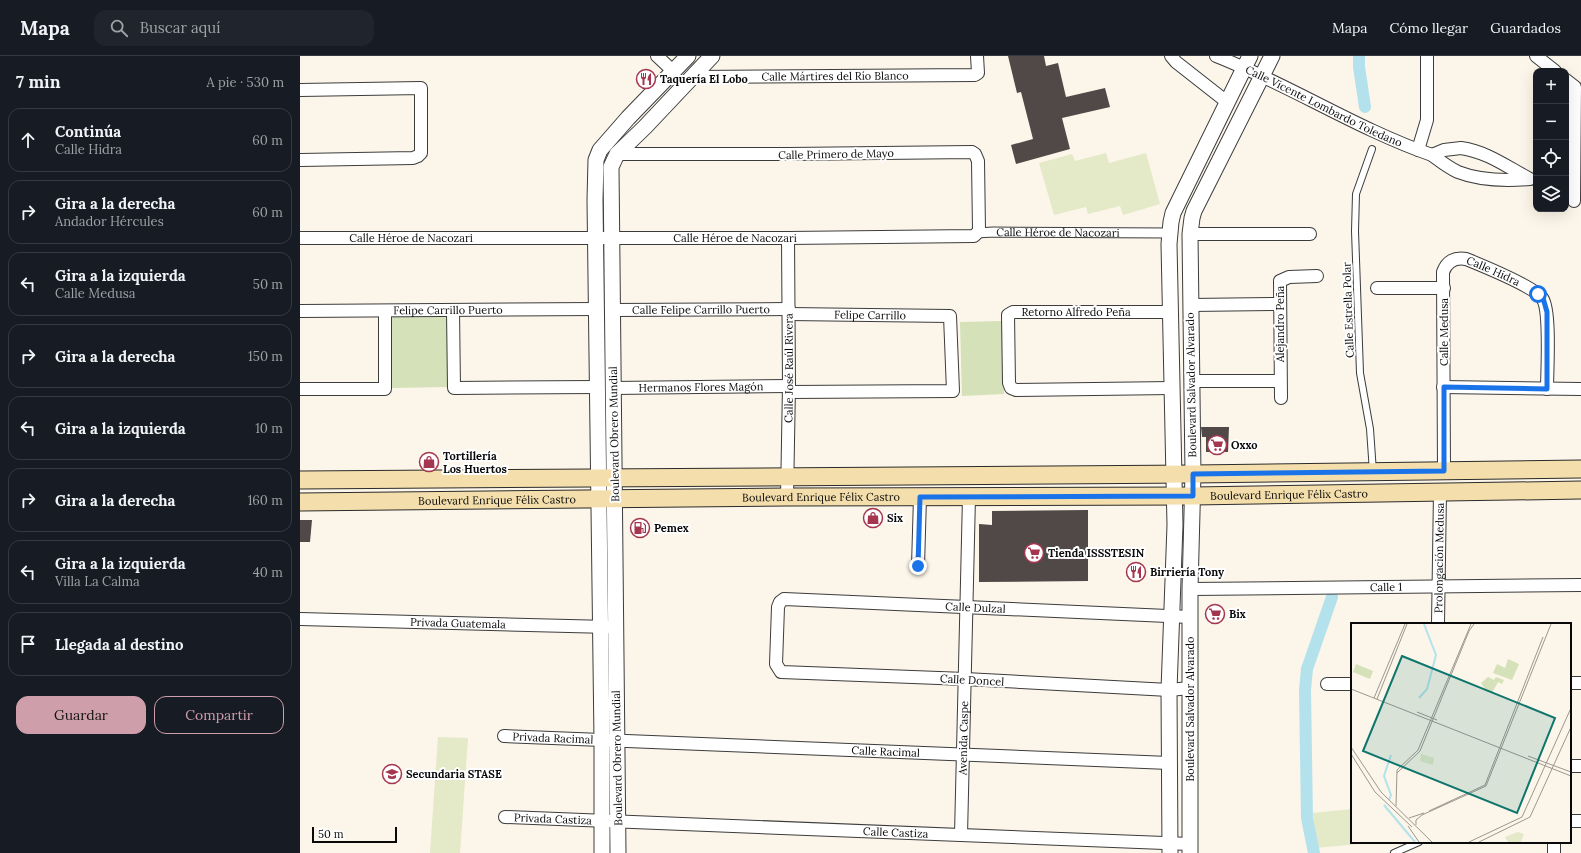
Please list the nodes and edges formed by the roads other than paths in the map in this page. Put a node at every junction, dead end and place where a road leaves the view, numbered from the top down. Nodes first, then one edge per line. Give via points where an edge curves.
1 (657, 56) edge
2 (688, 56) edge
3 (712, 56) edge
4 (977, 56) edge
5 (1171, 56) edge
6 (1216, 56) edge
7 (1272, 56) edge
8 (1428, 56) edge
9 (1536, 56) edge
10 (1247, 61) edge
11 (1551, 68) edge
12 (674, 72) junction
13 (1262, 76) junction
14 (693, 77) junction
15 (1570, 83) edge
16 (300, 90) edge
17 (1228, 102) junction
18 (1372, 149) dead end
19 (1418, 150) junction
20 (617, 154) junction
21 (1432, 155) junction
22 (300, 160) edge
23 (1533, 182) edge
24 (1574, 201) edge
25 (977, 233) junction
26 (1170, 233) junction
27 (1190, 234) junction
28 (1310, 234) dead end
29 (300, 238) edge
30 (596, 238) junction
31 (612, 238) junction
32 (788, 238) junction
33 (1446, 266) joint
34 (1317, 276) dead end
35 (1191, 284) junction
36 (1171, 285) junction
37 (1377, 288) dead end
38 (1444, 288) junction
39 (1279, 304) junction
40 (1190, 305) junction
41 (597, 309) junction
42 (453, 310) junction
43 (612, 310) junction
44 (385, 311) junction
45 (300, 312) edge
46 (789, 312) junction
47 (1171, 312) junction
48 (597, 353) junction
49 (613, 354) junction
50 (1191, 381) junction
51 (1280, 381) junction
52 (596, 387) junction
53 (1444, 387) junction
54 (613, 388) junction
55 (1172, 388) junction
56 (300, 389) edge
57 (789, 389) junction
58 (1547, 389) junction
59 (1581, 389) edge
60 (953, 391) joint
61 (1281, 398) dead end
62 (1173, 414) junction
63 (1192, 414) junction
64 (1581, 469) edge
65 (1444, 471) junction
66 (1373, 472) junction
67 (1174, 474) junction
68 (1193, 474) junction
69 (787, 477) junction
70 (606, 478) junction
71 (300, 480) edge
72 (1581, 490) edge
73 (1440, 492) junction
74 (1174, 496) junction
75 (1193, 496) junction
76 (787, 497) junction
77 (920, 497) junction
78 (969, 497) junction
79 (606, 500) junction
80 (300, 502) edge
81 (918, 566) dead end
82 (1581, 586) edge
83 (1438, 587) junction
84 (1190, 589) junction
85 (966, 608) junction
86 (1171, 617) junction
87 (1190, 617) junction
88 (300, 619) edge
89 (1438, 623) edge
90 (600, 627) junction
91 (616, 627) junction
92 (777, 668) joint
93 (965, 679) junction
94 (1327, 684) dead end
95 (1351, 684) edge
96 (1190, 688) junction
97 (1170, 690) junction
98 (504, 736) dead end
99 (602, 740) junction
100 (617, 741) junction
101 (963, 754) junction
102 (1169, 763) junction
103 (505, 818) dead end
104 (601, 821) junction
105 (618, 822) junction
106 (961, 835) junction
107 (1417, 843) edge
108 (1170, 848) edge
109 (1190, 848) edge
110 (602, 853) edge
111 (618, 853) edge
112 (1394, 853) edge

1 - 12 street
2 - 12 street, Boulevard Obrero Mundial
3 - 14 street, Boulevard Obrero Mundial
4 - 14 street, Calle Mártires del Río Blanco via 975,75
5 - 17 street
6 - 10 street, Calle Vicente Lombardo Toledano
7 - 13 street, Boulevard Salvador Alvarado
8 - 19 street via 1427,120
9 - 11 street
10 - 13 street, Calle Vicente Lombardo Toledano
10 - 17 street, Boulevard Salvador Alvarado
12 - 30 street, Boulevard Obrero Mundial via 600,150 596,160
13 - 19 street, Calle Vicente Lombardo Toledano via 1379,134
13 - 27 street, Boulevard Salvador Alvarado via 1194,211
14 - 20 street, Boulevard Obrero Mundial
15 - 24 street
16 - 22 street via 421,88 421,153 418,156
17 - 26 street, Boulevard Salvador Alvarado via 1173,213
18 - 66 lane, Calle Estrella Polar via 1356,194 1355,231 1360,373 1370,429
19 - 21 street, Calle Vicente Lombardo Toledano
20 - 25 street, Calle Primero de Mayo via 972,152 978,161
20 - 31 street, Boulevard Obrero Mundial via 611,166
21 - 23 street, Calle Vicente Lombardo Toledano via 1449,168 1468,176
21 - 23 street, Calle Vicente Lombardo Toledano via 1444,150 1472,150 1489,156
25 - 26 street, Calle Héroe de Nacozari
25 - 32 street, Calle Héroe de Nacozari via 974,236
26 - 36 street, Boulevard Salvador Alvarado
27 - 28 street
27 - 35 street, Boulevard Salvador Alvarado
29 - 30 street, Calle Héroe de Nacozari
30 - 31 street, Calle Héroe de Nacozari
30 - 41 street, Boulevard Obrero Mundial
31 - 32 street, Calle Héroe de Nacozari
31 - 43 street, Boulevard Obrero Mundial
32 - 46 street, Calle José Raúl Rivera
33 - 38 street, Calle Medusa
33 - 58 street, Calle Hidra via 1454,259 1466,259 1527,287 1543,298 1547,312
34 - 39 street, Alejandro Peña via 1289,277 1280,281
35 - 36 street
35 - 40 street, Boulevard Salvador Alvarado
36 - 47 street, Boulevard Salvador Alvarado
37 - 38 street
38 - 53 street, Calle Medusa
39 - 40 street
39 - 51 street, Alejandro Peña
40 - 50 street, Boulevard Salvador Alvarado
41 - 42 street, Felipe Carrillo Puerto
41 - 48 street, Boulevard Obrero Mundial
42 - 44 street, Felipe Carrillo Puerto
42 - 52 street via 454,388
43 - 46 street, Calle Felipe Carrillo Puerto
43 - 49 street, Boulevard Obrero Mundial
44 - 45 street, Felipe Carrillo Puerto
44 - 56 street via 385,389
46 - 57 street, Calle José Raúl Rivera
46 - 60 street, Felipe Carrillo via 950,316
47 - 55 street, Boulevard Salvador Alvarado
47 - 55 street, Retorno Alfredo Peña via 1013,312 1008,315 1011,388
48 - 49 street
48 - 52 street, Boulevard Obrero Mundial
49 - 54 street, Boulevard Obrero Mundial
50 - 51 street
50 - 63 street, Boulevard Salvador Alvarado
51 - 61 street, Alejandro Peña
52 - 70 street, Boulevard Obrero Mundial
53 - 58 street
53 - 65 street, Calle Medusa
54 - 57 street, Hermanos Flores Magón
54 - 70 street, Boulevard Obrero Mundial
55 - 62 street, Boulevard Salvador Alvarado
57 - 60 street, Hermanos Flores Magón
57 - 69 street, Calle José Raúl Rivera
58 - 59 street
62 - 63 street
62 - 67 street, Boulevard Salvador Alvarado
63 - 68 street, Boulevard Salvador Alvarado
64 - 65 main road, Boulevard Enrique Félix Castro
65 - 66 main road, Boulevard Enrique Félix Castro
66 - 68 main road, Boulevard Enrique Félix Castro
67 - 68 main road, Boulevard Enrique Félix Castro
67 - 69 main road, Boulevard Enrique Félix Castro
67 - 74 street, Boulevard Salvador Alvarado
68 - 75 street, Boulevard Salvador Alvarado
69 - 70 main road, Boulevard Enrique Félix Castro
69 - 76 street, Calle José Raúl Rivera
70 - 71 main road, Boulevard Enrique Félix Castro
70 - 79 street, Boulevard Obrero Mundial
72 - 73 main road, Boulevard Enrique Félix Castro
73 - 75 main road, Boulevard Enrique Félix Castro
73 - 83 street, Prolongación Medusa
74 - 75 main road, Boulevard Enrique Félix Castro
74 - 78 main road, Boulevard Enrique Félix Castro
74 - 86 street, Boulevard Salvador Alvarado
75 - 84 street, Boulevard Salvador Alvarado
76 - 77 main road, Boulevard Enrique Félix Castro
76 - 79 main road, Boulevard Enrique Félix Castro
77 - 78 main road, Boulevard Enrique Félix Castro
77 - 81 street
78 - 85 street, Avenida Caspe
79 - 80 main road, Boulevard Enrique Félix Castro
79 - 90 street, Boulevard Obrero Mundial
79 - 91 street, Boulevard Obrero Mundial
82 - 83 street, Calle 1
83 - 84 street, Calle 1
83 - 89 street, Prolongación Medusa
84 - 87 street, Boulevard Salvador Alvarado
85 - 86 street, Calle Dulzal
85 - 92 street, Calle Dulzal via 784,600 778,607
85 - 93 street, Avenida Caspe
86 - 87 street, Calle Dulzal
86 - 97 street, Boulevard Salvador Alvarado
87 - 96 street, Boulevard Salvador Alvarado
88 - 90 street, Privada Guatemala
90 - 91 street, Privada Guatemala
90 - 99 street, Boulevard Obrero Mundial
91 - 100 street, Boulevard Obrero Mundial
92 - 93 street, Calle Doncel via 781,672
93 - 97 street, Calle Doncel
93 - 101 street, Avenida Caspe
94 - 95 street
96 - 97 street, Calle Doncel
96 - 109 street, Boulevard Salvador Alvarado
97 - 102 street, Boulevard Salvador Alvarado
98 - 99 street, Privada Racimal
99 - 100 street, Calle Racimal
99 - 104 street, Boulevard Obrero Mundial
100 - 101 street, Calle Racimal
100 - 105 street, Boulevard Obrero Mundial
101 - 102 street, Calle Racimal
101 - 106 street, Avenida Caspe
102 - 108 street, Boulevard Salvador Alvarado
103 - 104 street, Privada Castiza
104 - 105 street, Calle Castiza
104 - 110 street, Boulevard Obrero Mundial
105 - 106 street, Calle Castiza
105 - 111 street, Boulevard Obrero Mundial
106 - 108 street, Calle Castiza
107 - 112 lane
108 - 109 street, Calle Castiza

